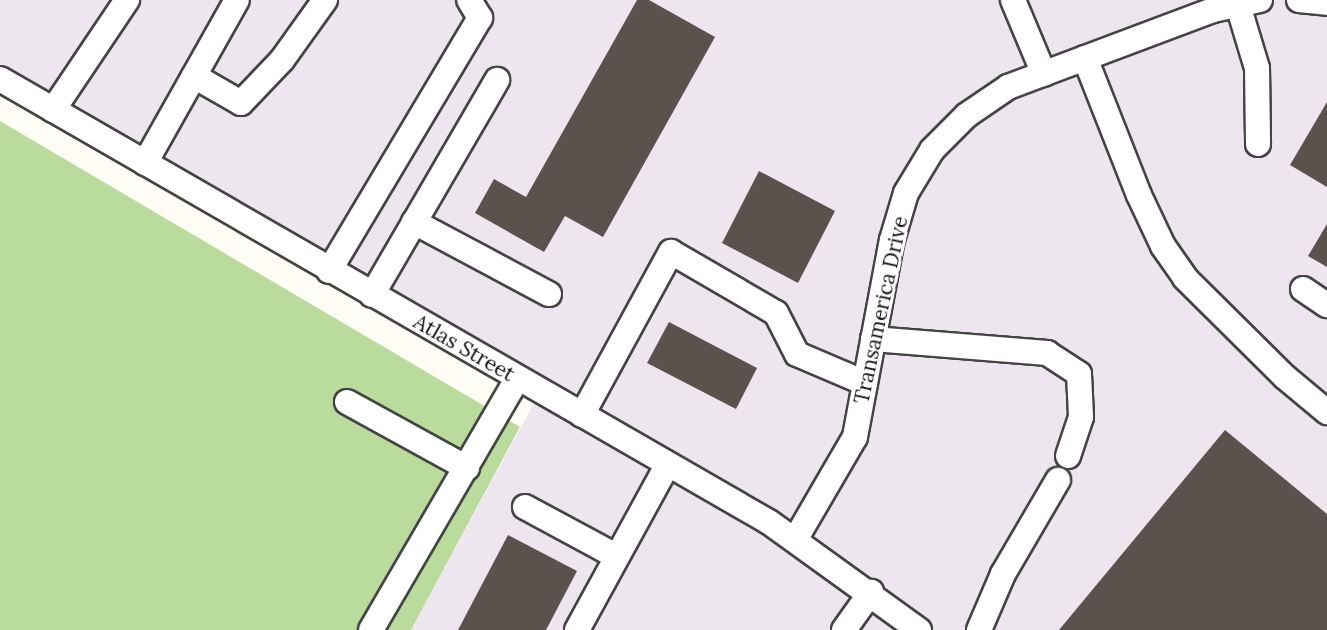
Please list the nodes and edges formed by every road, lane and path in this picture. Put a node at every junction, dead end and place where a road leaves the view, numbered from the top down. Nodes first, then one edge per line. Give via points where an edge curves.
1 (127, 0) edge
2 (237, 0) edge
3 (324, 0) edge
4 (469, 0) edge
5 (1013, 0) edge
6 (1299, 0) edge
7 (1249, 2) edge
8 (1327, 3) edge
9 (1085, 58) junction
10 (1044, 74) junction
11 (194, 76) junction
12 (0, 79) edge
13 (497, 81) dead end
14 (52, 110) junction
15 (1258, 144) dead end
16 (145, 164) junction
17 (414, 222) junction
18 (329, 271) junction
19 (1303, 289) dead end
20 (549, 294) dead end
21 (372, 295) junction
22 (1327, 305) edge
23 (873, 339) junction
24 (517, 379) junction
25 (865, 383) junction
26 (348, 402) dead end
27 (1327, 412) edge
28 (582, 415) junction
29 (1068, 456) dead end
30 (668, 464) junction
31 (467, 468) junction
32 (1058, 480) dead end
33 (525, 507) dead end
34 (795, 540) junction
35 (616, 556) junction
36 (871, 592) junction
37 (371, 630) edge
38 (577, 630) edge
39 (844, 630) edge
40 (919, 630) edge
41 (979, 630) edge

1 - 14 street
2 - 11 street
3 - 11 street via 282,60 241,103
4 - 18 street via 480,18
5 - 10 street
6 - 8 street
7 - 9 street, Transamerica Drive via 1213,10
7 - 15 street via 1257,68
9 - 10 street, Transamerica Drive
9 - 27 street via 1163,246 1185,278
10 - 23 street, Transamerica Drive via 1008,87 967,115 932,150 906,193 892,240
11 - 16 street
12 - 14 street, Atlas Street
13 - 17 street
14 - 16 street, Atlas Street
16 - 18 street, Atlas Street
17 - 20 street
17 - 21 street
18 - 21 street, Atlas Street
19 - 22 street
21 - 24 street, Atlas Street
23 - 25 street, Transamerica Drive
23 - 29 street via 1047,353 1079,374 1082,417
24 - 28 street, Atlas Street
24 - 31 street
25 - 28 street via 797,354 776,314 671,252
25 - 34 street, Transamerica Drive via 852,444
26 - 31 street
28 - 30 street, Atlas Street
30 - 34 street, Atlas Street
30 - 35 street
31 - 37 street
32 - 41 street via 1003,574
33 - 35 street
34 - 36 street, Atlas Street
35 - 38 street
36 - 39 street
36 - 40 street, Atlas Street

